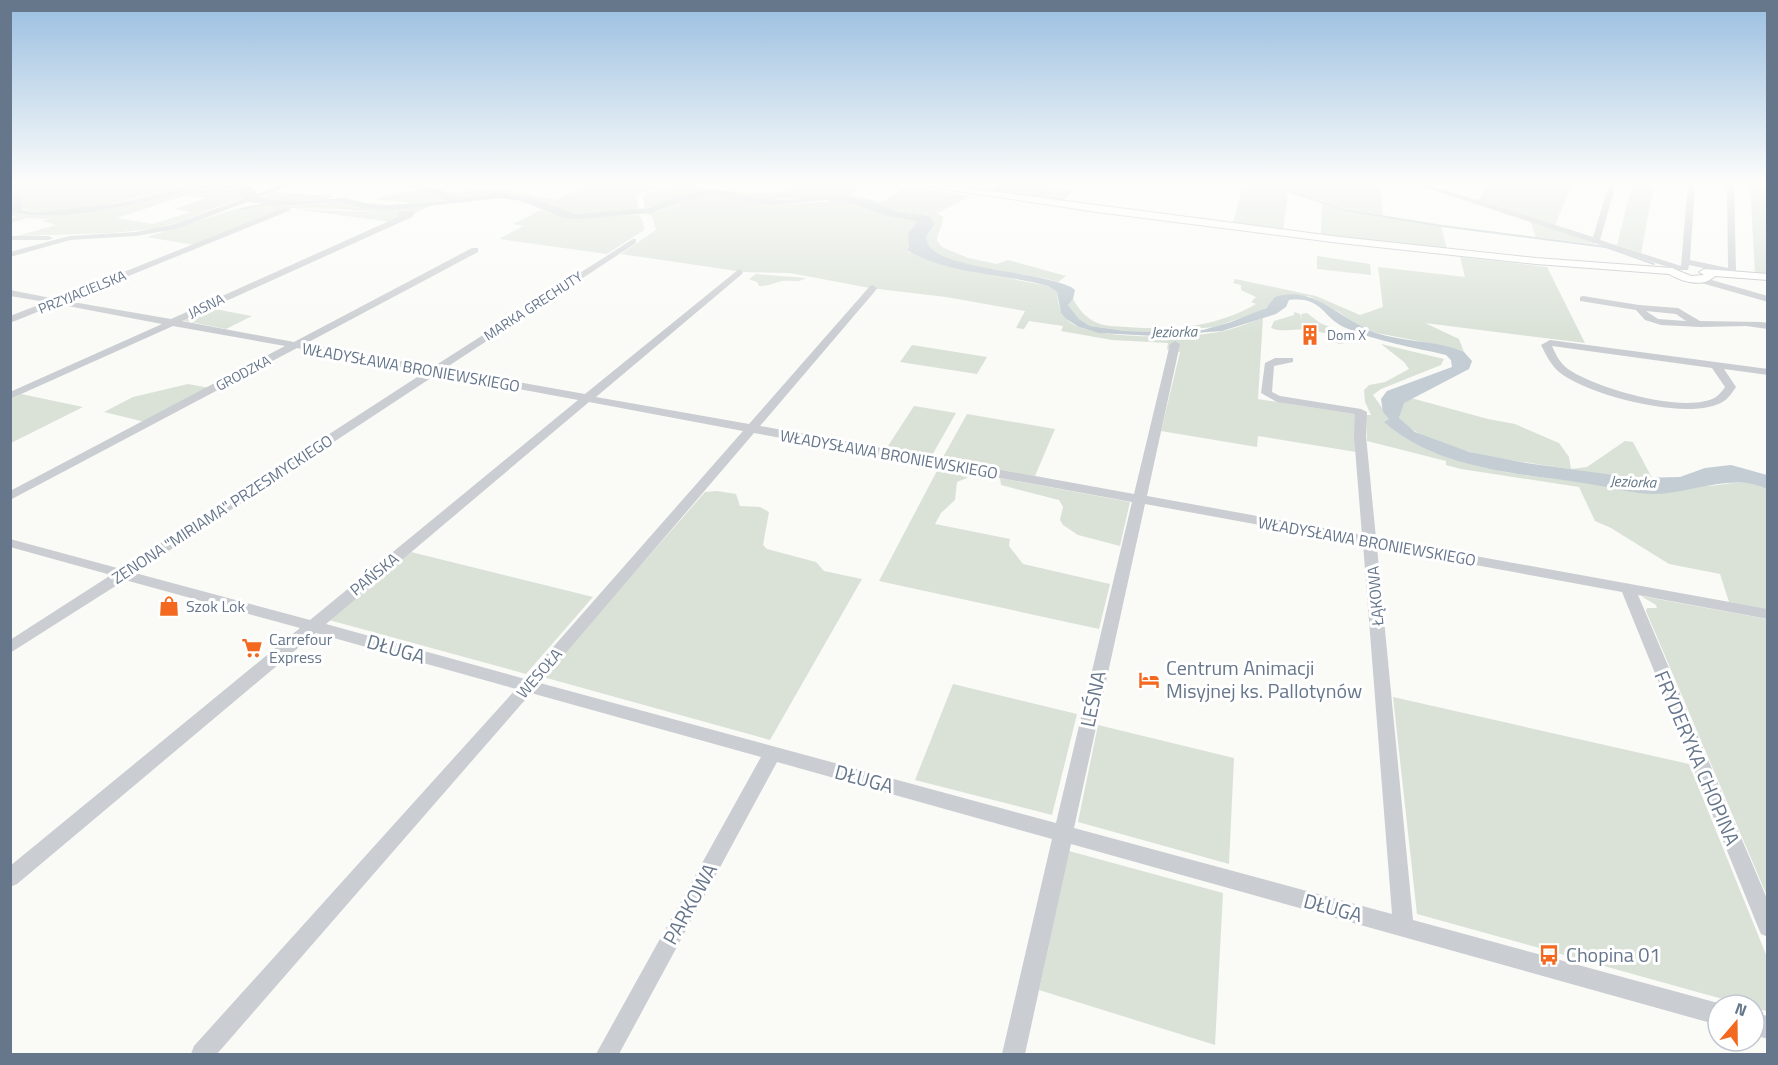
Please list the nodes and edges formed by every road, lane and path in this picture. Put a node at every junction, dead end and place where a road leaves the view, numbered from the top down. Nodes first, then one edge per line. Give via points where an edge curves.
1 (125, 234) edge
2 (227, 234) edge
3 (367, 234) edge
4 (1284, 234) edge
5 (1577, 234) edge
6 (1598, 234) edge
7 (1684, 234) edge
8 (1731, 234) edge
9 (10, 238) edge
10 (63, 239) junction
11 (1596, 240) junction
12 (633, 242) dead end
13 (475, 250) dead end
14 (10, 255) edge
15 (1678, 269) junction
16 (739, 272) dead end
17 (1706, 277) junction
18 (1767, 277) edge
19 (873, 288) dead end
20 (10, 293) edge
21 (1583, 299) dead end
22 (1767, 299) edge
23 (57, 301) junction
24 (10, 320) edge
25 (171, 322) junction
26 (1767, 326) edge
27 (1175, 344) dead end
28 (295, 345) junction
29 (1289, 360) dead end
30 (1716, 366) junction
31 (434, 371) junction
32 (1767, 372) edge
33 (10, 396) edge
34 (588, 399) junction
35 (751, 429) junction
36 (10, 496) edge
37 (1138, 499) junction
38 (1370, 542) junction
39 (10, 543) edge
40 (124, 574) junction
41 (1628, 589) junction
42 (1767, 614) edge
43 (312, 626) junction
44 (10, 648) edge
45 (528, 686) junction
46 (772, 754) junction
47 (1064, 834) junction
48 (10, 878) edge
49 (1403, 927) junction
50 (1767, 927) edge
51 (1706, 1011) edge
52 (202, 1054) edge
53 (607, 1054) edge
54 (1013, 1054) edge

1 - 10 street
2 - 23 street, PRZYJACIELSKA
3 - 25 street, JASNA
4 - 15 main road via 1542,262
5 - 11 street
6 - 11 street
7 - 15 street
8 - 15 street via 1732,271
9 - 10 street
10 - 14 street
11 - 15 street
12 - 31 street, MARKA GRECHUTY
13 - 28 street, GRODZKA
15 - 17 main road
16 - 34 street, PAŃSKA
17 - 18 main road
17 - 22 street
19 - 35 street, WESOŁA
20 - 23 street, WŁADYSŁAWA BRONIEWSKIEGO
21 - 26 street via 1639,308 1655,321
23 - 24 street, PRZYJACIELSKA
23 - 25 street, WŁADYSŁAWA BRONIEWSKIEGO
25 - 28 street, WŁADYSŁAWA BRONIEWSKIEGO
25 - 33 street, JASNA
27 - 37 street, LEŚNA
28 - 31 street, WŁADYSŁAWA BRONIEWSKIEGO
28 - 36 street, GRODZKA
29 - 38 street, ŁĄKOWA via 1269,365 1269,396 1361,412
30 - 30 street via 1551,343 1546,345 1558,366 1584,383 1625,397 1672,405 1710,404 1725,396 1731,387
30 - 32 street
31 - 34 street, WŁADYSŁAWA BRONIEWSKIEGO
31 - 40 street, ZENONA "MIRIAMA" PRZESMYCKIEGO
34 - 35 street, WŁADYSŁAWA BRONIEWSKIEGO
34 - 43 street, PAŃSKA
35 - 37 street, WŁADYSŁAWA BRONIEWSKIEGO
35 - 45 street, WESOŁA
37 - 38 street, WŁADYSŁAWA BRONIEWSKIEGO
37 - 47 street, LEŚNA
38 - 41 street, WŁADYSŁAWA BRONIEWSKIEGO
38 - 49 street, ŁĄKOWA
39 - 40 street, DŁUGA
40 - 43 street, DŁUGA
40 - 44 street, ZENONA "MIRIAMA" PRZESMYCKIEGO
41 - 42 street, WŁADYSŁAWA BRONIEWSKIEGO
41 - 50 street, FRYDERYKA CHOPINA
43 - 45 street, DŁUGA
43 - 48 street, PAŃSKA
45 - 46 street, DŁUGA
45 - 52 street, WESOŁA
46 - 47 street, DŁUGA
46 - 53 street, PARKOWA
47 - 49 street, DŁUGA
47 - 54 street, LEŚNA
49 - 51 street, DŁUGA

